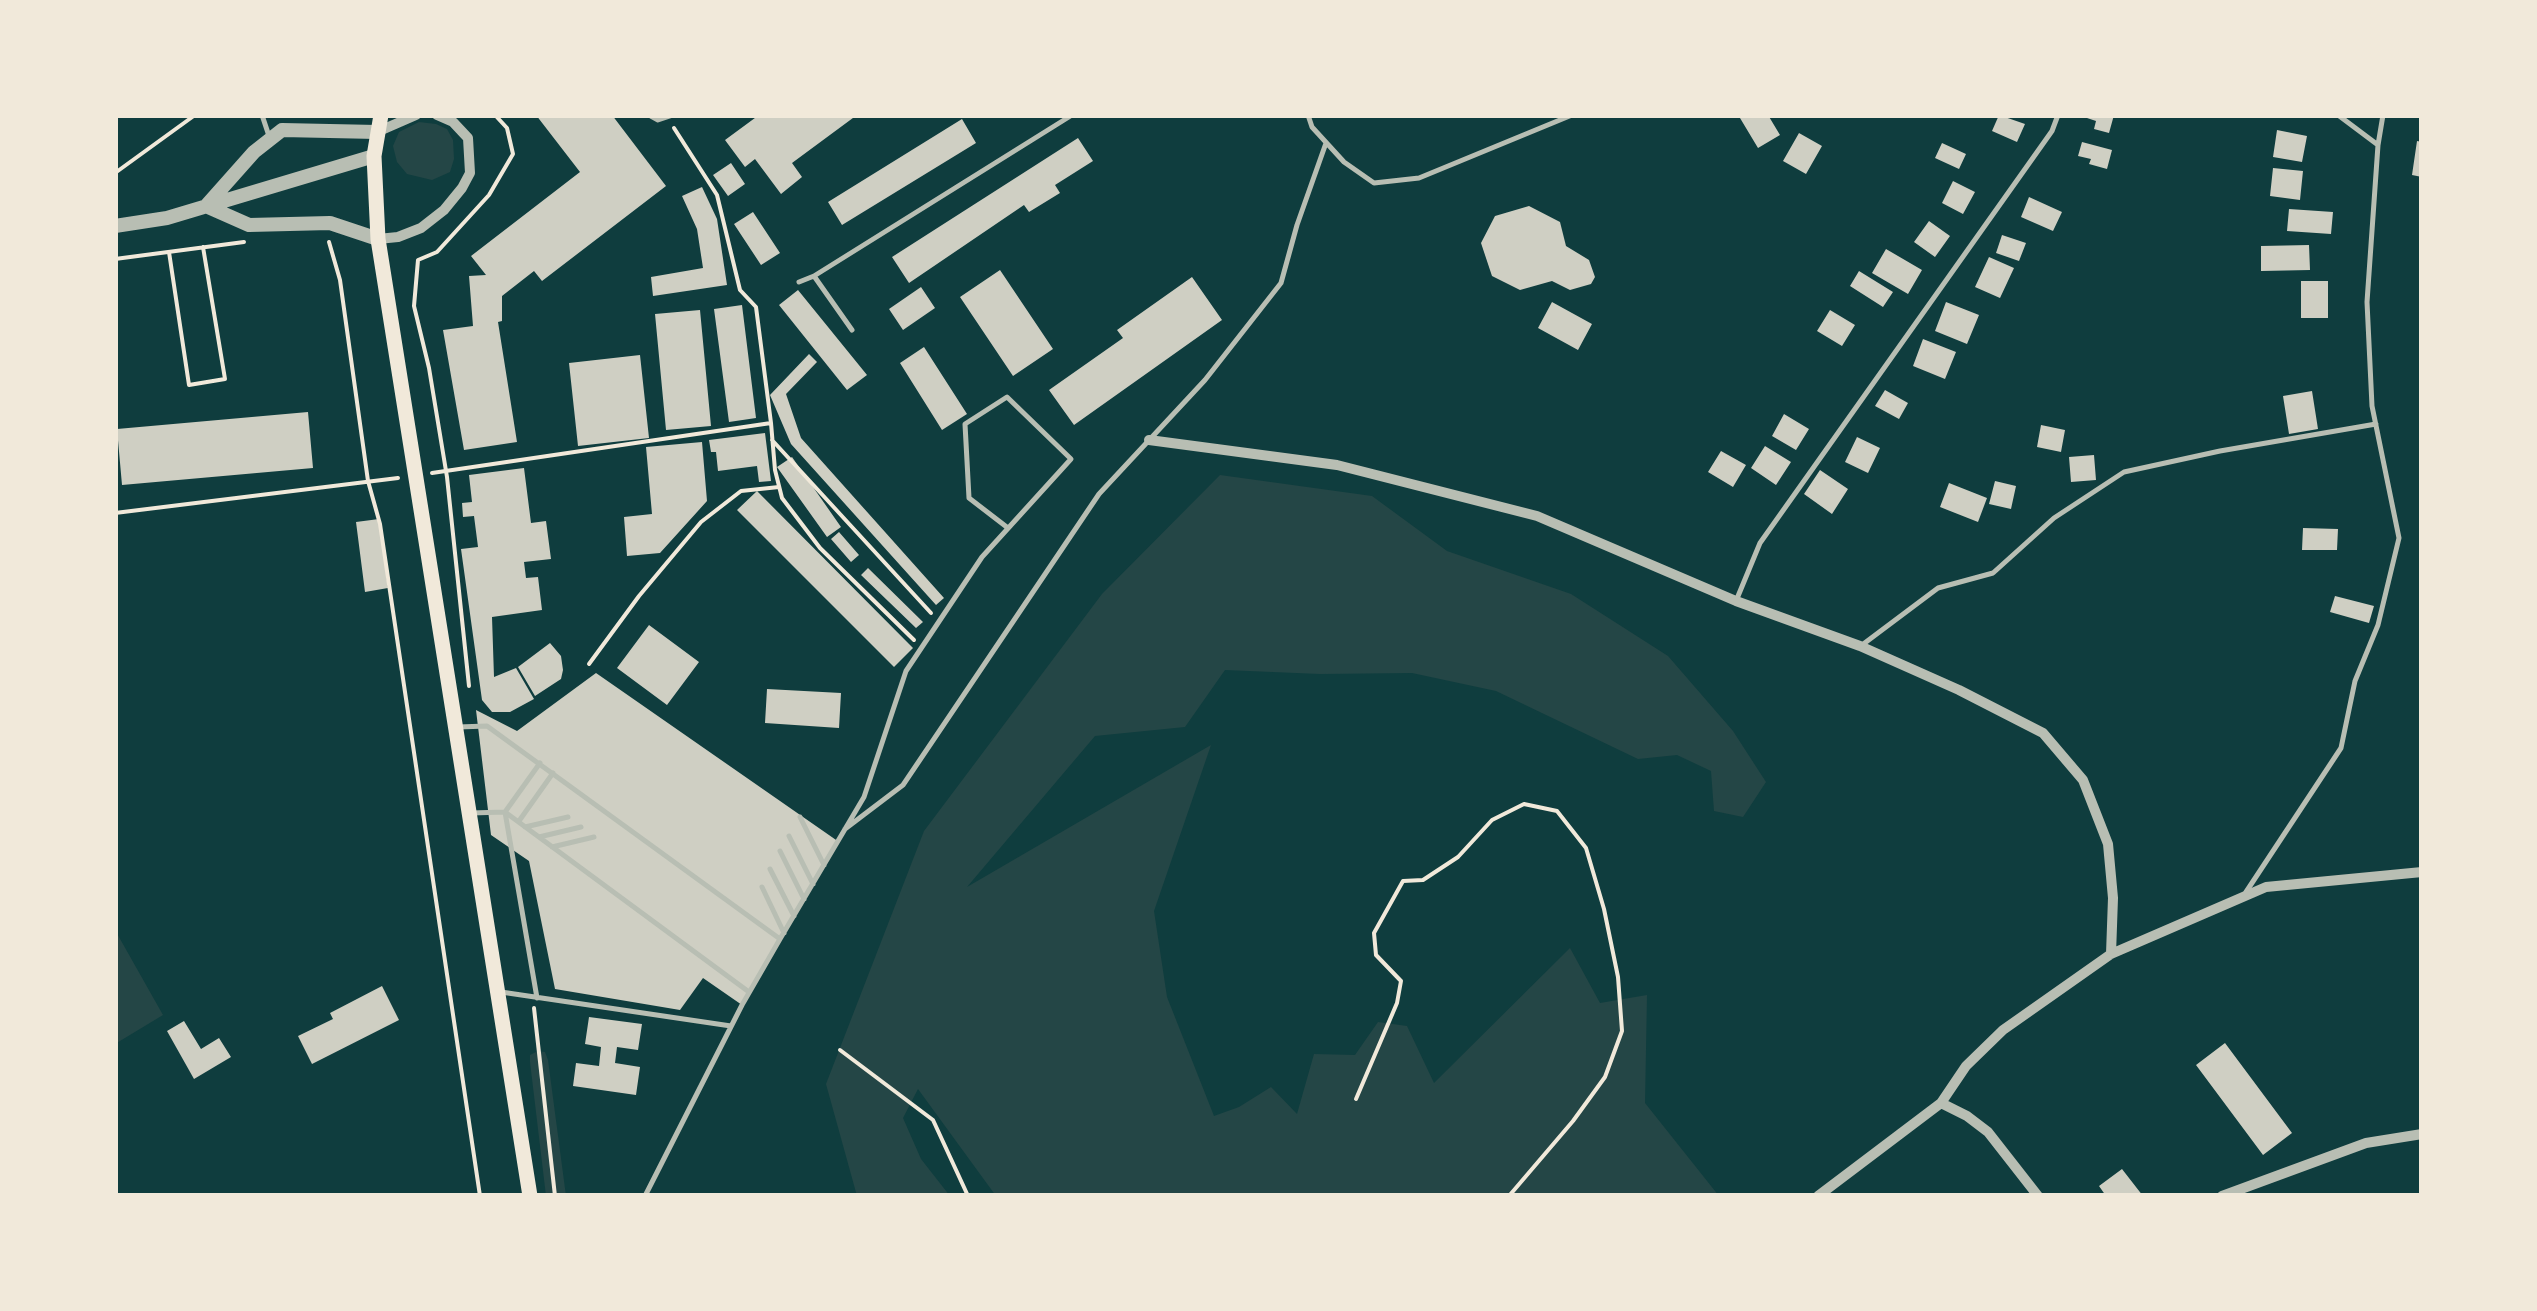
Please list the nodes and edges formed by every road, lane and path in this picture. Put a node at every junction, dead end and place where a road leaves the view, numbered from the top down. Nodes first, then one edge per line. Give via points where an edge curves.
1 (196, 115) edge
2 (262, 115) edge
3 (300, 115) edge
4 (416, 115) edge
5 (437, 115) edge
6 (495, 115) edge
7 (649, 115) edge
8 (1072, 115) edge
9 (1308, 115) edge
10 (1572, 115) edge
11 (2058, 115) edge
12 (2338, 115) edge
13 (2383, 115) edge
14 (670, 117) edge
15 (379, 123) edge
16 (276, 135) junction
17 (1326, 143) junction
18 (2378, 145) junction
19 (374, 156) junction
20 (115, 172) edge
21 (206, 206) junction
22 (115, 226) edge
23 (320, 232) dead end
24 (261, 240) dead end
25 (378, 240) junction
26 (202, 247) junction
27 (169, 252) junction
28 (115, 258) edge
29 (814, 276) junction
30 (799, 282) dead end
31 (852, 330) dead end
32 (770, 423) junction
33 (2376, 424) junction
34 (772, 440) junction
35 (1149, 440) junction
36 (417, 476) junction
37 (447, 476) dead end
38 (368, 482) junction
39 (779, 486) junction
40 (115, 513) edge
41 (1008, 528) junction
42 (1736, 601) junction
43 (939, 622) junction
44 (1860, 646) junction
45 (922, 648) junction
46 (589, 664) dead end
47 (456, 727) junction
48 (540, 764) junction
49 (553, 773) junction
50 (506, 812) junction
51 (469, 813) junction
52 (568, 817) dead end
53 (800, 817) dead end
54 (518, 821) junction
55 (525, 827) junction
56 (581, 827) dead end
57 (845, 829) junction
58 (789, 836) dead end
59 (539, 837) junction
60 (594, 837) dead end
61 (552, 847) junction
62 (780, 851) dead end
63 (824, 865) junction
64 (770, 869) dead end
65 (2422, 872) edge
66 (813, 884) junction
67 (762, 887) dead end
68 (2244, 896) junction
69 (804, 900) junction
70 (794, 916) junction
71 (782, 936) junction
72 (2110, 954) junction
73 (497, 992) junction
74 (749, 992) junction
75 (537, 998) junction
76 (731, 1026) junction
77 (840, 1050) dead end
78 (1356, 1099) dead end
79 (1941, 1103) junction
80 (2422, 1134) edge
81 (480, 1196) edge
82 (530, 1196) edge
83 (646, 1196) edge
84 (968, 1196) edge
85 (1508, 1196) edge
86 (1818, 1196) edge
87 (2038, 1196) edge
88 (2222, 1196) edge

1 - 20 path
2 - 16 lane
3 - 16 street
4 - 15 street
5 - 25 street via 468,138 470,174 444,210 420,228
6 - 37 path via 513,154 489,196 437,252 418,260 414,306
7 - 14 lane
8 - 29 lane
9 - 17 lane
10 - 17 lane via 1419,178 1374,183
11 - 42 lane via 1760,543
12 - 18 lane
13 - 18 lane
14 - 32 path via 717,196 740,290 756,307
15 - 16 street
15 - 19 main road
16 - 21 street
17 - 35 lane via 1281,284
18 - 33 lane via 2367,302
19 - 21 street
19 - 25 main road
21 - 22 street
21 - 25 street via 249,226 330,223
23 - 38 path via 331,244 340,280
24 - 26 path
25 - 36 main road
26 - 27 path
26 - 27 path via 225,380 189,384
27 - 28 path
29 - 30 lane
29 - 31 lane
32 - 34 path
32 - 36 path
33 - 44 lane via 2124,472 2054,518 1993,573 1938,588
33 - 68 lane via 2399,538 2378,625 2355,681 2341,748
34 - 39 path
34 - 43 path
35 - 42 street via 1337,465 1537,516
35 - 57 lane via 1099,494 903,785
36 - 38 path
36 - 47 main road
38 - 40 path
38 - 81 path via 380,524
39 - 45 path via 820,548
39 - 46 path via 741,492 702,522
41 - 41 lane via 1071,459 1007,397 965,424 969,498
41 - 43 lane
42 - 44 street
43 - 45 lane
44 - 72 street via 2043,733 2083,780 2108,844
45 - 57 lane via 906,671 864,797
47 - 48 lane via 487,726
47 - 51 main road
48 - 49 lane
48 - 50 lane
49 - 54 lane
49 - 71 lane
50 - 51 lane
50 - 54 lane
50 - 75 lane
51 - 73 main road
52 - 55 lane
53 - 63 lane
54 - 55 lane
55 - 59 lane
56 - 59 lane
57 - 63 lane
58 - 66 lane
59 - 61 lane
60 - 61 lane
61 - 74 lane
62 - 69 lane
63 - 66 lane
64 - 70 lane
65 - 68 street via 2266,887
66 - 69 lane
67 - 71 lane
68 - 72 street
69 - 70 lane
70 - 71 lane
71 - 74 lane
72 - 79 street via 2003,1030
73 - 75 lane
73 - 82 main road
74 - 76 lane
75 - 76 lane
76 - 83 lane
77 - 84 path via 932,1120
78 - 85 path via 1397,1004 1400,981 1376,955 1374,933 1403,882 1424,880 1458,857 1492,820 1524,804 1557,811 1586,848 1618,977 1622,1031 1605,1077
79 - 86 street
79 - 87 street via 1988,1132
80 - 88 street via 2366,1143

